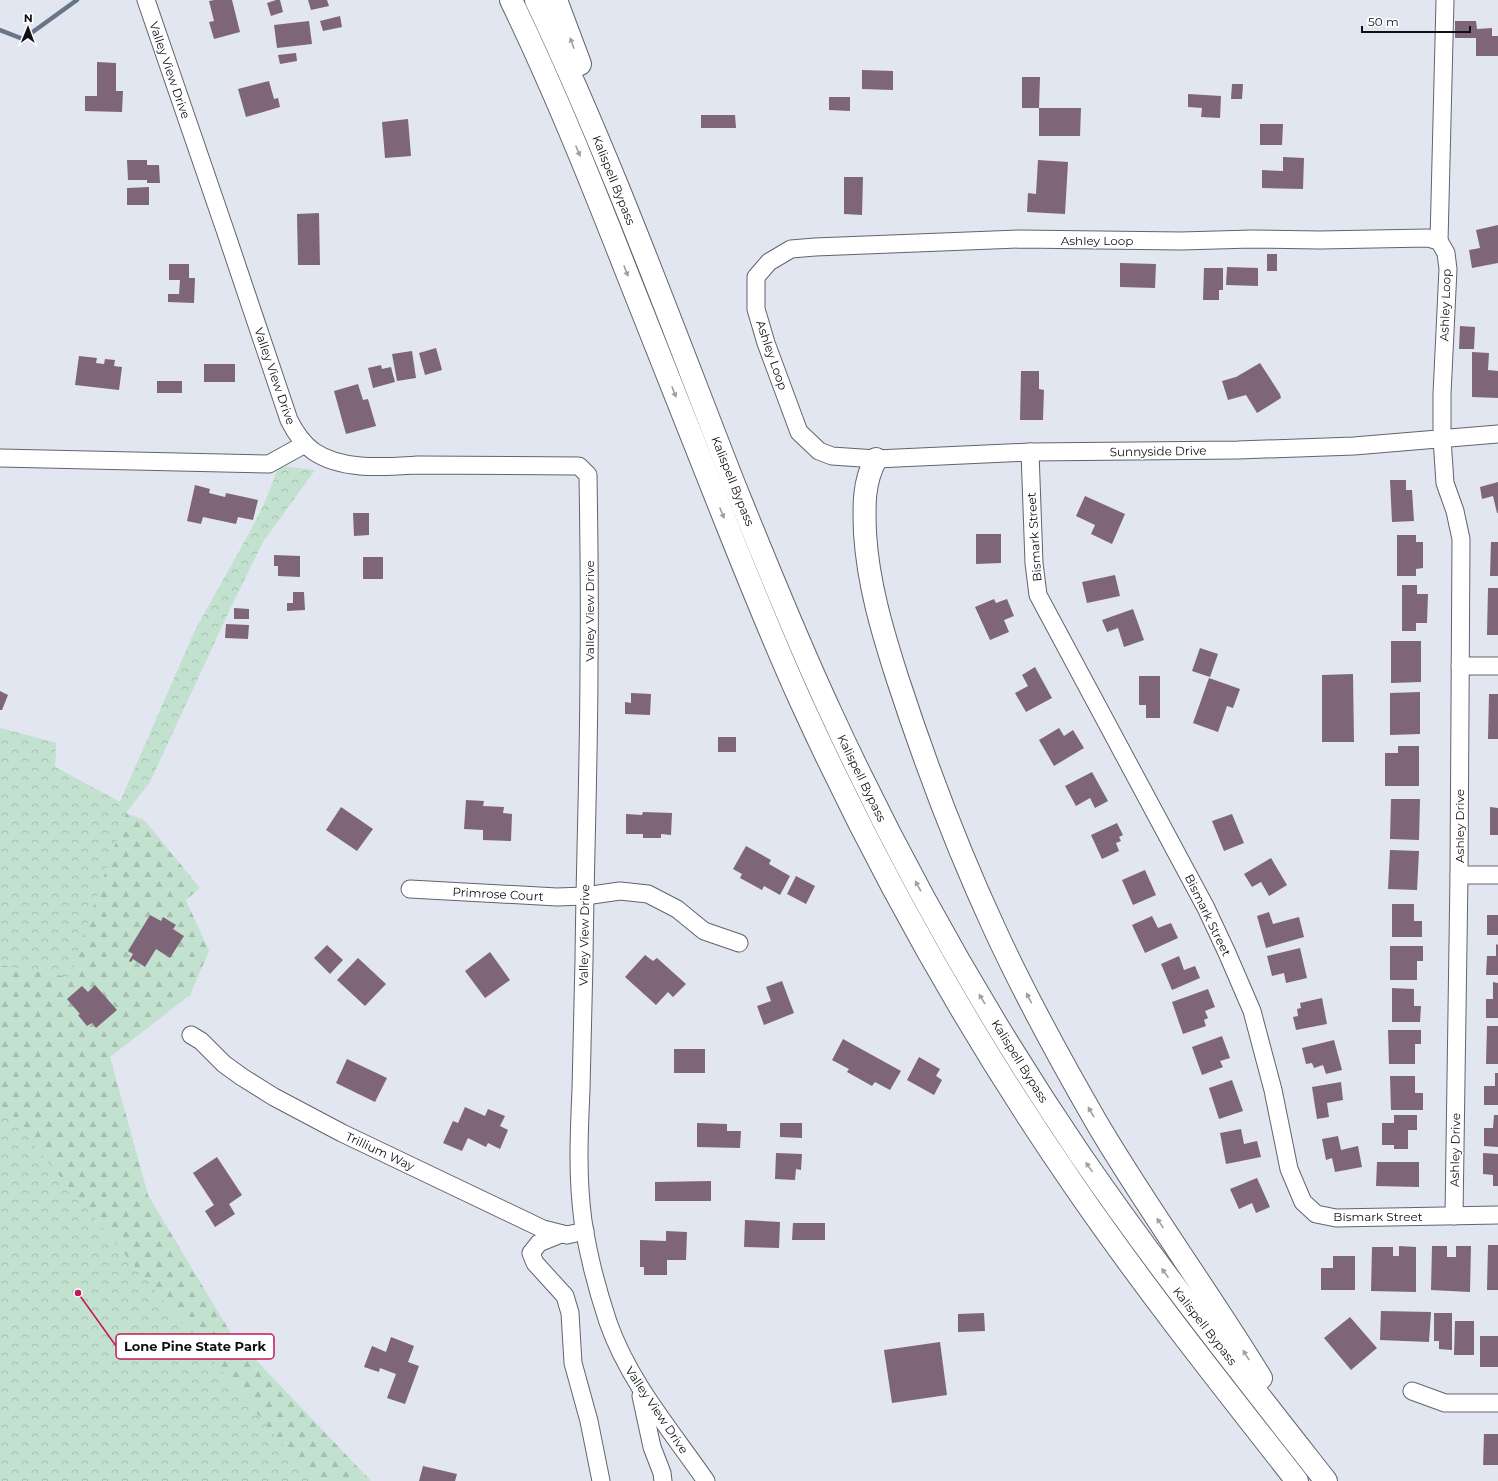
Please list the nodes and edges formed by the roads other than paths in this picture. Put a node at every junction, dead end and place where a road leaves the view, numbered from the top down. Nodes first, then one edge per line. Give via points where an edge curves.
1 (146, 0) edge
2 (498, 0) edge
3 (510, 0) edge
4 (536, 0) edge
5 (556, 0) edge
6 (1445, 0) edge
7 (567, 126) junction
8 (623, 200) junction
9 (1439, 241) junction
10 (1498, 434) edge
11 (1442, 439) junction
12 (305, 444) junction
13 (819, 451) joint
14 (1030, 452) junction
15 (0, 458) edge
16 (876, 459) junction
17 (1460, 666) junction
18 (1498, 666) edge
19 (1459, 875) junction
20 (1498, 875) edge
21 (410, 889) dead end
22 (585, 896) junction
23 (739, 943) dead end
24 (191, 1035) dead end
25 (1498, 1215) edge
26 (1454, 1216) junction
27 (585, 1231) junction
28 (561, 1234) junction
29 (638, 1386) junction
30 (1412, 1391) dead end
31 (1498, 1403) edge
32 (1301, 1449) junction
33 (601, 1481) edge
34 (663, 1481) edge
35 (706, 1481) edge
36 (1297, 1481) edge
37 (1326, 1481) edge

1 - 12 street, Valley View Drive via 289,420
2 - 7 highway
3 - 7 highway, Kalispell Bypass
4 - 8 highway, Kalispell Bypass
8 -> 5 highway via 590,93
6 - 9 street
7 -> 36 highway, Kalispell Bypass via 771,633 836,776 899,898 984,1045 1072,1183 1186,1339
32 -> 8 highway, Kalispell Bypass via 1187,1304 1083,1159 967,975 915,881 858,770 802,651
9 - 11 street, Ashley Loop via 1446,253 1448,269
9 - 13 street, Ashley Loop via 1428,238 1181,241 1020,239 791,249 769,262 756,277 756,309 766,344 799,432
10 - 11 street, Sunnyside Drive
11 - 14 street, Sunnyside Drive via 1252,450
11 - 17 street, Ashley Drive via 1445,483 1456,511 1461,539
12 - 15 street via 269,464
12 - 22 street, Valley View Drive via 324,458 352,465 579,466 588,475 589,662
13 - 16 street, Sunnyside Drive via 832,456
14 - 16 street, Sunnyside Drive
14 - 26 street, Bismark Street via 1034,563 1038,595 1206,908 1227,953 1252,1011 1273,1090 1289,1169 1303,1202 1316,1214 1336,1218
32 -> 16 highway via 1248,1358 1099,1127 1047,1034 977,890 922,748 877,611 868,567 864,520 865,487
17 - 18 street
17 - 19 street, Ashley Drive
19 - 20 street
19 - 26 street, Ashley Drive
21 - 22 street, Primrose Court via 557,897
22 - 23 street, Primrose Court via 620,891 648,894 677,909 704,931
22 - 27 street, Valley View Drive via 579,1155
24 - 28 street, Trillium Way via 201,1041 224,1064 274,1097 543,1229
25 - 26 street, Bismark Street
27 - 28 street, Trillium Way via 572,1235
27 - 29 street, Valley View Drive via 608,1322
28 - 33 street via 539,1243 532,1253 535,1263 566,1296 570,1313 573,1363 589,1421
29 - 34 street
29 - 35 street, Valley View Drive
30 - 31 street via 1445,1403
32 - 37 highway, Kalispell Bypass

